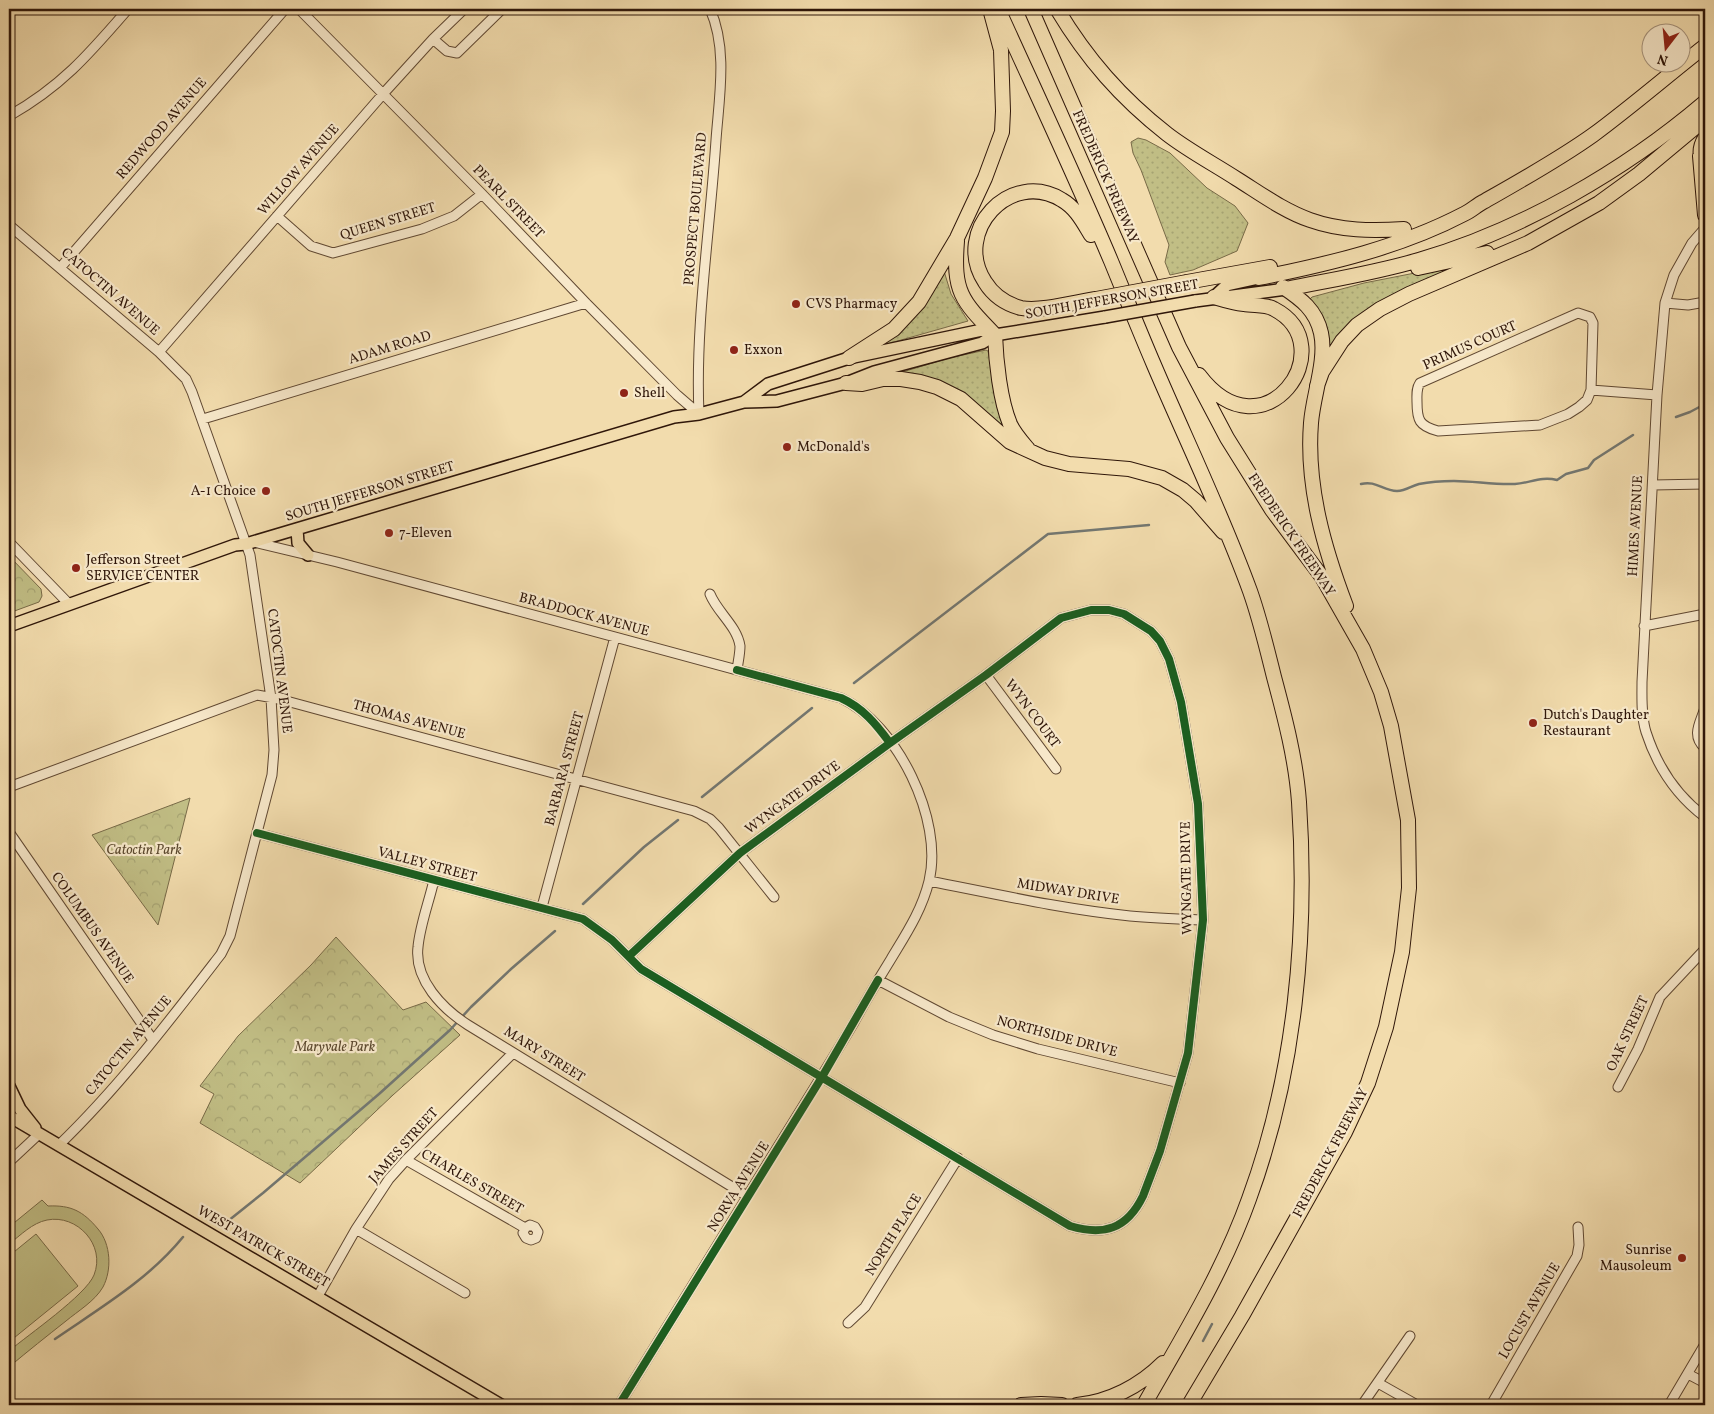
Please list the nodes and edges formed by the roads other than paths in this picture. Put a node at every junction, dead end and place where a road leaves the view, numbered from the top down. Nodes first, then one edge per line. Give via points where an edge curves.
1 (128, 9) edge
2 (284, 9) edge
3 (298, 9) edge
4 (464, 9) edge
5 (502, 9) edge
6 (710, 9) edge
7 (990, 9) edge
8 (998, 9) edge
9 (1031, 9) edge
10 (1057, 9) edge
11 (433, 39) junction
12 (1705, 46) edge
13 (383, 94) junction
14 (1705, 102) edge
15 (9, 116) edge
16 (1705, 119) edge
17 (1705, 138) edge
18 (1702, 162) edge
19 (482, 194) junction
20 (1479, 204) junction
21 (1705, 215) edge
22 (277, 216) junction
23 (9, 224) edge
24 (1705, 228) edge
25 (1404, 229) junction
26 (958, 238) junction
27 (1528, 243) junction
28 (1110, 259) junction
29 (60, 268) junction
30 (1353, 276) junction
31 (1259, 278) junction
32 (1286, 289) junction
33 (1214, 297) junction
34 (1705, 302) edge
35 (586, 303) junction
36 (1665, 303) junction
37 (995, 335) junction
38 (1179, 347) junction
39 (159, 352) junction
40 (849, 358) junction
41 (846, 383) junction
42 (1317, 386) junction
43 (1591, 390) junction
44 (1657, 395) junction
45 (744, 402) junction
46 (699, 414) junction
47 (202, 419) junction
48 (1031, 453) junction
49 (1705, 484) edge
50 (1653, 485) junction
51 (297, 529) junction
52 (1230, 540) junction
53 (9, 542) edge
54 (250, 543) junction
55 (308, 555) junction
56 (710, 594) dead end
57 (69, 604) junction
58 (1705, 614) edge
59 (9, 626) edge
60 (1644, 626) junction
61 (615, 637) junction
62 (1363, 649) junction
63 (737, 670) junction
64 (986, 675) junction
65 (271, 698) junction
66 (1705, 708) edge
67 (890, 743) junction
68 (1705, 748) edge
69 (1056, 769) dead end
70 (576, 780) junction
71 (9, 787) edge
72 (1705, 817) edge
73 (9, 832) edge
74 (257, 833) junction
75 (740, 854) junction
76 (434, 880) junction
77 (929, 880) junction
78 (774, 897) dead end
79 (542, 907) junction
80 (1203, 920) junction
81 (590, 922) joint
82 (1705, 949) edge
83 (629, 956) junction
84 (878, 980) junction
85 (153, 1040) junction
86 (513, 1052) junction
87 (822, 1077) junction
88 (1180, 1083) junction
89 (9, 1086) edge
90 (1618, 1087) dead end
91 (9, 1116) edge
92 (39, 1134) junction
93 (59, 1145) junction
94 (958, 1158) junction
95 (406, 1160) junction
96 (9, 1162) edge
97 (747, 1196) junction
98 (525, 1228) dead end
99 (1578, 1228) dead end
100 (356, 1229) junction
101 (465, 1293) dead end
102 (318, 1296) junction
103 (1242, 1316) junction
104 (848, 1323) dead end
105 (1410, 1336) dead end
106 (1705, 1344) edge
107 (1176, 1350) junction
108 (1688, 1374) junction
109 (1378, 1383) junction
110 (1705, 1383) edge
111 (502, 1405) edge
112 (619, 1405) edge
113 (1021, 1405) edge
114 (1062, 1405) edge
115 (1077, 1405) edge
116 (1144, 1405) edge
117 (1190, 1405) edge
118 (1195, 1405) edge
119 (1362, 1405) edge
120 (1416, 1405) edge
121 (1491, 1405) edge
122 (1669, 1405) edge

1 - 15 street via 69,74 47,93
2 - 29 street, REDWOOD AVENUE
3 - 13 street, PEARL STREET
4 - 11 street, WILLOW AVENUE
5 - 11 street via 457,53 447,51
6 - 46 street, PROSPECT BOULEVARD via 716,22 721,64 702,314
7 - 26 highway via 1001,50 1002,132
8 - 28 highway, FREDERICK FREEWAY
9 - 38 highway, FREDERICK FREEWAY
10 - 25 highway via 1092,62 1114,88 1168,135 1196,154 1309,220 1351,229
11 - 13 street, WILLOW AVENUE
12 - 20 highway via 1593,135
13 - 19 street, PEARL STREET
13 - 22 street, WILLOW AVENUE
14 - 30 highway via 1627,162 1545,210 1467,244
16 - 27 highway via 1639,174 1599,202
17 - 18 highway via 1701,143
18 - 21 highway
19 - 22 street, QUEEN STREET via 454,216 422,229 333,253 311,246
19 - 35 street, PEARL STREET
20 - 25 highway
20 - 31 highway via 1465,214 1396,242 1313,267
22 - 39 street, WILLOW AVENUE
23 - 29 street, CATOCTIN AVENUE
24 - 36 street, HIMES AVENUE via 1692,243 1674,275
25 - 28 highway, bridge via 1302,260 1032,309 1001,299 987,286 978,268 975,248 979,228 990,211 1006,199 1026,193 1046,194 1064,201 1080,215
26 - 37 highway via 956,275 959,288 971,311
26 - 40 highway via 930,286 908,315 894,329
27 - 30 highway via 1419,268
27 - 42 highway via 1380,309 1357,325 1342,341
28 - 52 highway, FREDERICK FREEWAY
29 - 39 street, CATOCTIN AVENUE
30 - 32 highway
31 - 32 highway
31 - 33 main road, SOUTH JEFFERSON STREET via 1227,285
32 - 33 main road
32 - 42 highway via 1313,312 1321,330 1322,355
33 - 37 main road, SOUTH JEFFERSON STREET, bridge
33 - 38 highway via 1267,306 1290,322 1302,353 1292,385 1265,404 1232,403 1204,381
34 - 36 street
35 - 46 street, PEARL STREET
35 - 47 street, ADAM ROAD
36 - 44 street, HIMES AVENUE
37 - 40 main road, SOUTH JEFFERSON STREET via 982,330
37 - 41 main road, SOUTH JEFFERSON STREET via 982,343 874,372
37 - 48 highway via 998,370 1010,425
38 - 62 highway, FREDERICK FREEWAY via 1227,438 1272,510 1322,577
39 - 47 street, CATOCTIN AVENUE via 186,379
40 - 45 main road, SOUTH JEFFERSON STREET via 768,384
41 - 45 main road, SOUTH JEFFERSON STREET via 777,401
41 - 48 highway via 901,379 937,387 961,399 1010,442
42 - 62 highway via 1309,456 1317,507 1338,585
43 - 43 street, PRIMUS COURT via 1579,407 1540,425 1438,430 1427,428 1417,415 1416,389 1420,383 1578,313 1590,317 1593,323
43 - 44 street
44 - 50 street, HIMES AVENUE
45 - 46 main road, SOUTH JEFFERSON STREET
46 - 51 main road, SOUTH JEFFERSON STREET via 674,417
47 - 54 street, CATOCTIN AVENUE
48 - 52 highway via 1063,463 1129,468 1162,478 1196,501
49 - 50 street
50 - 60 street, HIMES AVENUE
51 - 54 main road, SOUTH JEFFERSON STREET
51 - 55 main road via 298,543
52 - 107 highway, FREDERICK FREEWAY via 1252,595 1288,732 1298,800 1302,911 1298,973 1274,1120 1258,1173 1239,1226
53 - 57 street
54 - 55 street, BRADDOCK AVENUE
54 - 57 main road, SOUTH JEFFERSON STREET via 235,545
54 - 65 street, CATOCTIN AVENUE
55 - 61 street, BRADDOCK AVENUE
56 - 63 street via 739,642
57 - 59 main road, SOUTH JEFFERSON STREET
58 - 60 street
60 - 72 street, HIMES AVENUE via 1642,682 1646,732 1665,774 1679,793
61 - 63 street, BRADDOCK AVENUE
61 - 70 street, BARBARA STREET
62 - 103 highway, FREDERICK FREEWAY via 1391,726 1408,820 1409,888 1402,952 1386,1027 1368,1083 1345,1132
63 - 67 street, BRADDOCK AVENUE via 841,698 866,713
64 - 67 street, WYNGATE DRIVE
64 - 69 street, WYN COURT
64 - 80 street, WYNGATE DRIVE via 1061,618 1091,610 1124,614 1160,641 1169,659 1181,702 1198,804
65 - 70 street, THOMAS AVENUE
65 - 71 street, THOMAS AVENUE via 257,695
65 - 74 street, CATOCTIN AVENUE via 274,726 272,776
66 - 68 street via 1697,732 1699,743
67 - 75 street, WYNGATE DRIVE
67 - 77 street, NORVA AVENUE via 922,800 930,832
70 - 75 street, THOMAS AVENUE via 694,811 714,824
70 - 79 street, BARBARA STREET
73 - 85 street, COLUMBUS AVENUE
74 - 76 street, VALLEY STREET
74 - 85 street, CATOCTIN AVENUE via 226,945
75 - 78 street, THOMAS AVENUE
75 - 83 street, WYNGATE DRIVE
76 - 79 street, VALLEY STREET
76 - 86 street, MARY STREET via 418,948 422,975 453,1015
77 - 80 street, MIDWAY DRIVE via 1088,910
77 - 84 street, NORVA AVENUE via 917,915
79 - 81 street, VALLEY STREET
80 - 88 street, WYNGATE DRIVE via 1191,1032
81 - 83 street, WYNGATE DRIVE
82 - 90 street, OAK STREET via 1660,996
83 - 87 street, WYNGATE DRIVE via 641,969
84 - 87 street, NORVA AVENUE
84 - 88 street, NORTHSIDE DRIVE via 949,1017 993,1035
85 - 93 street, CATOCTIN AVENUE via 84,1121
86 - 95 street, JAMES STREET
86 - 97 street, MARY STREET
87 - 94 street, WYNGATE DRIVE
87 - 97 street, NORVA AVENUE
88 - 94 street, WYNGATE DRIVE via 1160,1152 1138,1208 1108,1229 1096,1232 1070,1226
89 - 92 main road via 20,1109
91 - 92 main road, WEST PATRICK STREET
92 - 93 main road, WEST PATRICK STREET
92 - 96 street
93 - 102 main road, WEST PATRICK STREET
94 - 104 street, NORTH PLACE via 865,1307
95 - 98 street, CHARLES STREET
95 - 100 street, JAMES STREET via 373,1201
97 - 112 street, NORVA AVENUE
99 - 121 street, LOCUST AVENUE via 1577,1256
100 - 101 street
100 - 102 street, JAMES STREET
102 - 111 main road, WEST PATRICK STREET
103 - 117 highway, FREDERICK FREEWAY
103 - 118 highway
105 - 109 street
106 - 108 street
107 - 115 highway via 1152,1374 1123,1392 1091,1404
107 - 116 highway, FREDERICK FREEWAY
108 - 110 street
108 - 122 street
109 - 119 street
109 - 120 street
113 - 114 highway

